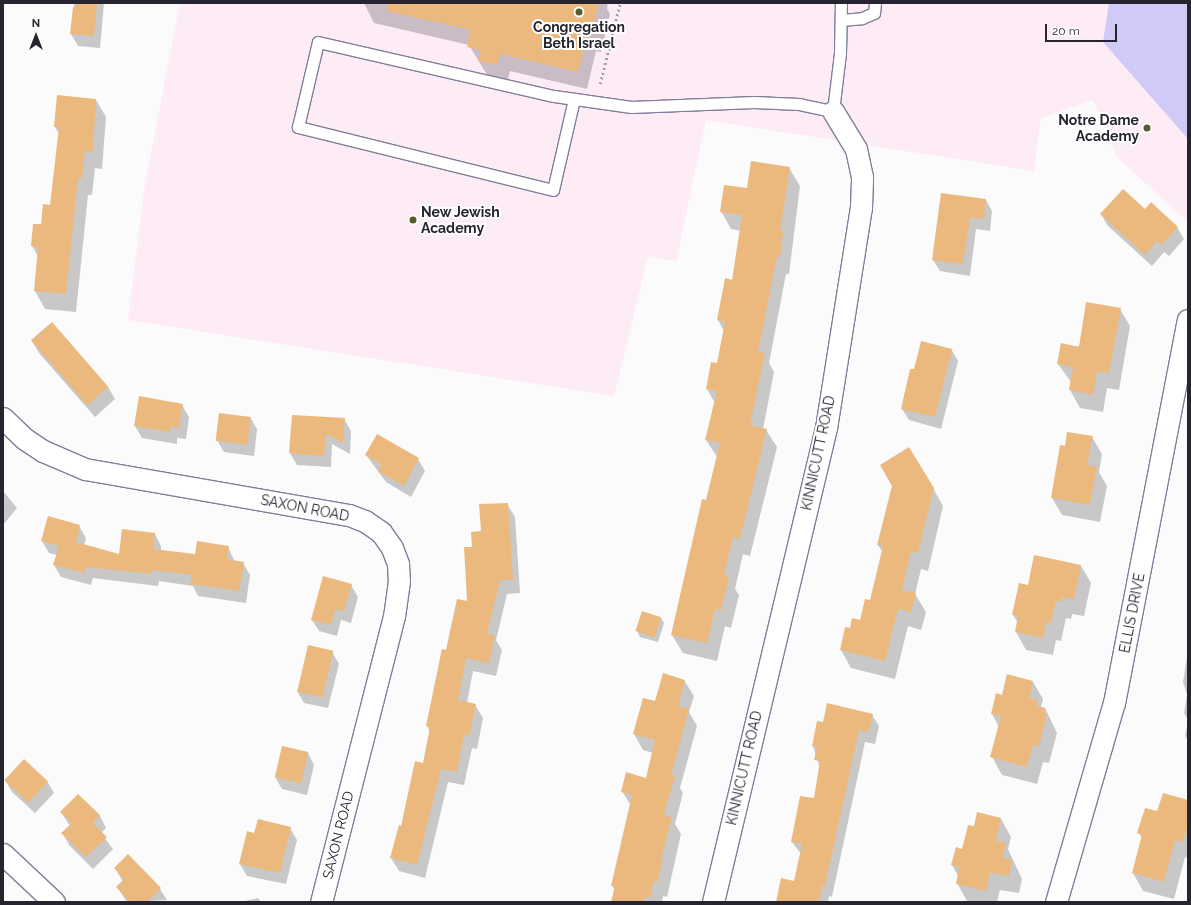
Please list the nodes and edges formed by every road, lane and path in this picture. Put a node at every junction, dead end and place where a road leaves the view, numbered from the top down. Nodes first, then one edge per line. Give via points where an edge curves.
1 (620, 3) edge
2 (841, 3) edge
3 (875, 3) edge
4 (841, 20) junction
5 (574, 99) junction
6 (596, 102) junction
7 (833, 111) junction
8 (1188, 320) edge
9 (3, 418) edge
10 (3, 854) edge
11 (54, 902) edge
12 (320, 902) edge
13 (713, 902) edge
14 (1056, 902) edge

1 - 6 path
2 - 4 lane
3 - 4 lane via 874,13 862,18
4 - 7 lane
5 - 5 lane via 318,42 298,127 554,190
5 - 6 lane
6 - 7 lane via 631,107 754,102 799,104
7 - 13 street, KINNICUTT ROAD via 856,149 862,177 861,208 826,428
8 - 14 street, ELLIS DRIVE via 1114,703
9 - 12 street, SAXON ROAD via 25,439 43,451 85,469 106,475 348,515 365,521 381,532 392,548 398,564 397,599
10 - 11 street

